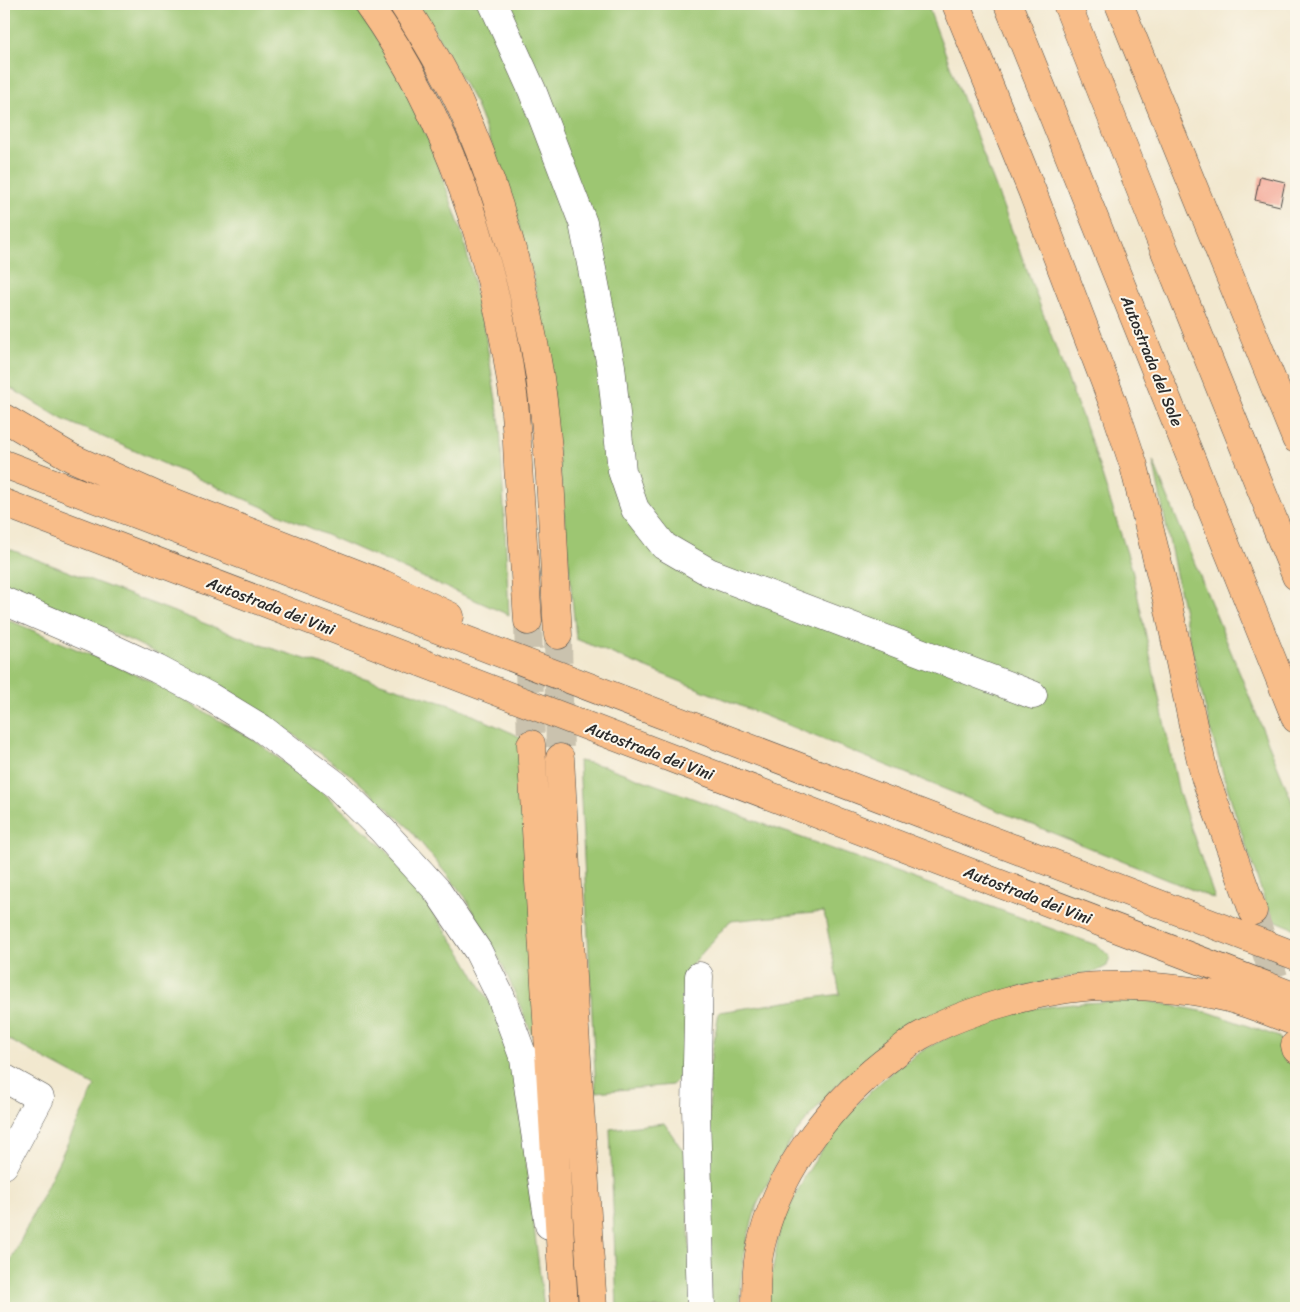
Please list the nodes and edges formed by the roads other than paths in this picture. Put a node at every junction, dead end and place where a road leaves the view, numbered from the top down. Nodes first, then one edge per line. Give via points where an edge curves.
1 (368, 4) edge
2 (403, 4) edge
3 (493, 4) edge
4 (956, 4) edge
5 (1008, 4) edge
6 (1067, 4) edge
7 (1119, 4) edge
8 (1193, 185) junction
9 (1296, 404) edge
10 (4, 418) edge
11 (1296, 439) edge
12 (4, 464) edge
13 (4, 504) edge
14 (1296, 576) edge
15 (4, 600) edge
16 (528, 621) tunnel mouth
17 (558, 635) tunnel mouth
18 (1033, 695) dead end
19 (624, 700) junction
20 (1296, 719) edge
21 (530, 744) tunnel mouth
22 (560, 758) tunnel mouth
23 (1253, 911) tunnel mouth
24 (1296, 956) edge
25 (699, 976) dead end
26 (1296, 997) edge
27 (1296, 1038) edge
28 (4, 1078) edge
29 (4, 1165) edge
30 (563, 1308) edge
31 (593, 1308) edge
32 (701, 1308) edge
33 (756, 1308) edge

1 - 16 main road via 427,102 444,141 464,191 494,294 513,395
2 - 17 main road via 459,101 478,147 513,253 540,377
3 - 18 lane via 532,90 583,223 611,366 622,471 635,510 664,546 709,572
4 - 23 main road via 1032,191 1134,466 1205,777
5 - 20 main road, Autostrada del Sole
6 - 14 main road
7 - 8 main road
8 - 9 main road via 1255,302
8 - 11 main road
10 - 19 main road via 72,458 155,495 383,584
12 - 19 main road
13 - 26 main road, Autostrada dei Vini
15 - 30 lane via 157,669 261,728 336,784 436,889 478,951 501,998 524,1060
19 - 24 main road
21 - 30 main road
22 - 31 main road
25 - 32 lane via 696,1108
27 - 33 main road via 1229,998 1143,986 1099,986 1058,991 1004,1003 960,1017 919,1037 848,1094 821,1123 798,1159 777,1197 763,1237 756,1276
28 - 29 lane via 40,1098

